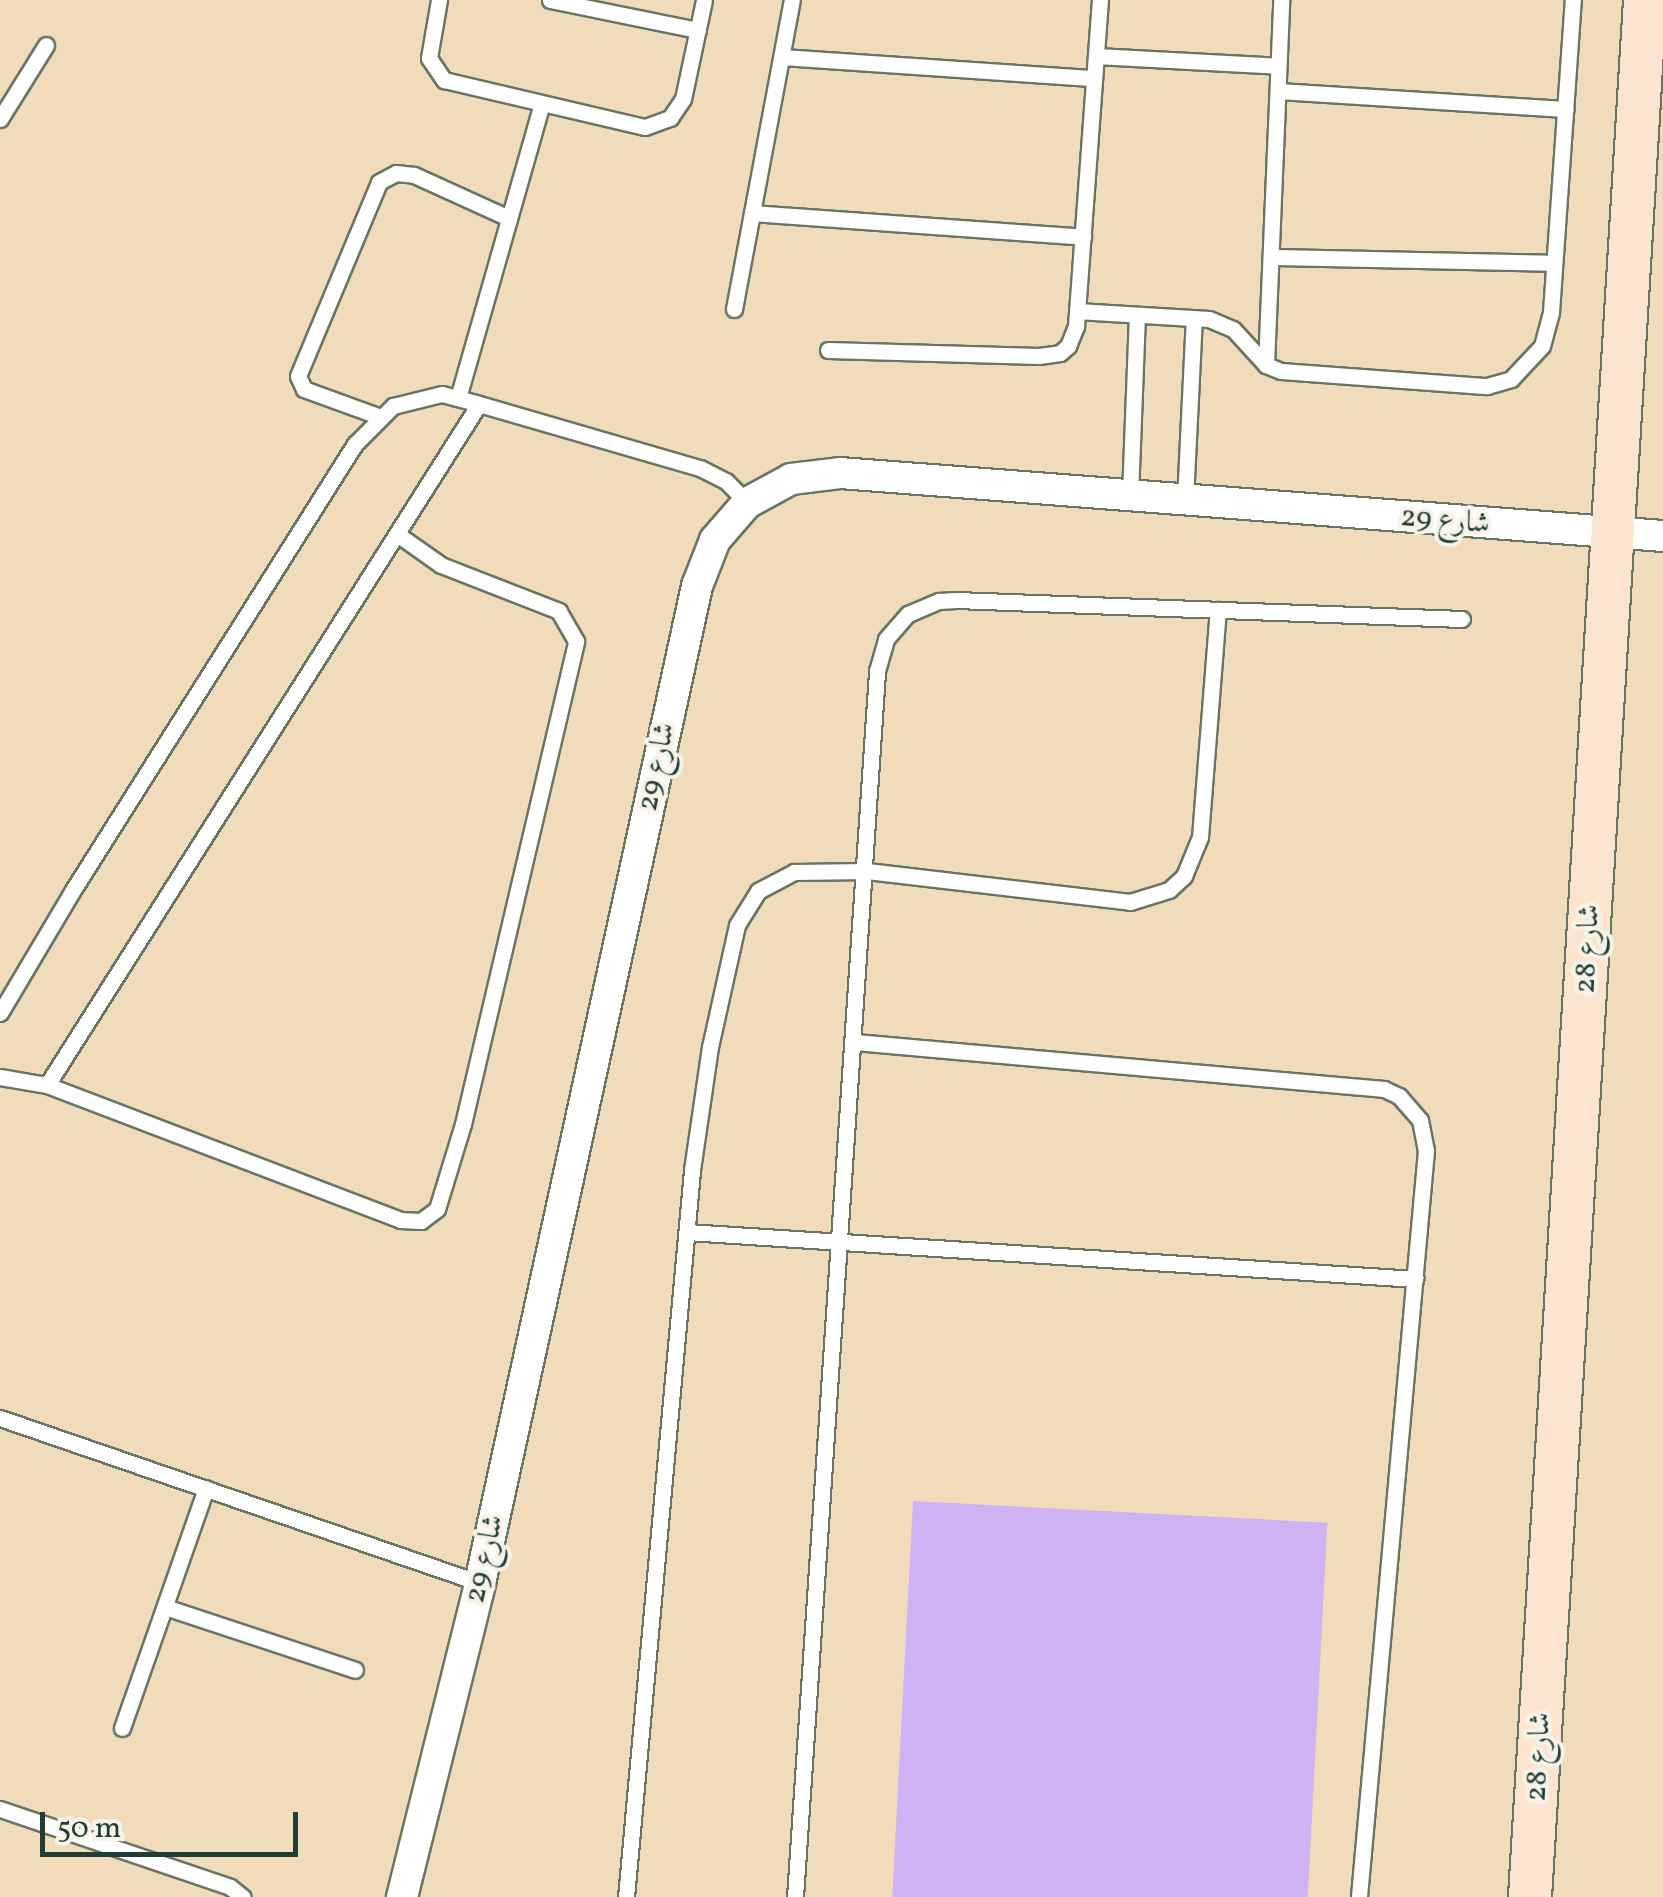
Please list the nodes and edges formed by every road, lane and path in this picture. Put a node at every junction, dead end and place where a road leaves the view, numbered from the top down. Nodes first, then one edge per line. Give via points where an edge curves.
1 (438, 0) edge
2 (550, 0) edge
3 (704, 0) edge
4 (792, 0) edge
5 (1100, 0) edge
6 (1281, 0) edge
7 (1573, 0) edge
8 (1645, 0) edge
9 (698, 30) junction
10 (46, 45) dead end
11 (1096, 56) junction
12 (782, 57) junction
13 (1278, 66) junction
14 (1094, 78) junction
15 (1663, 86) edge
16 (1278, 91) junction
17 (542, 104) junction
18 (1565, 110) junction
19 (0, 120) edge
20 (752, 213) junction
21 (509, 218) junction
22 (1083, 236) junction
23 (1270, 257) junction
24 (1554, 264) junction
25 (734, 309) dead end
26 (1077, 311) junction
27 (1137, 315) junction
28 (1194, 318) junction
29 (828, 350) dead end
30 (1266, 365) junction
31 (458, 398) junction
32 (479, 404) junction
33 (378, 416) junction
34 (1130, 496) junction
35 (1185, 500) junction
36 (747, 504) junction
37 (396, 534) junction
38 (1637, 535) edge
39 (1218, 610) junction
40 (1462, 618) dead end
41 (867, 871) junction
42 (0, 1014) edge
43 (855, 1042) junction
44 (0, 1077) edge
45 (47, 1086) junction
46 (686, 1232) junction
47 (842, 1242) junction
48 (1415, 1279) junction
49 (0, 1418) edge
50 (206, 1488) junction
51 (480, 1583) junction
52 (165, 1607) junction
53 (355, 1670) dead end
54 (122, 1728) dead end
55 (0, 1810) edge
56 (243, 1897) edge
57 (402, 1897) edge
58 (626, 1897) edge
59 (794, 1897) edge
60 (1360, 1897) edge
61 (1530, 1897) edge
62 (1550, 1897) edge

1 - 17 lane via 428,49 436,74
2 - 9 lane
3 - 9 lane
4 - 12 lane
5 - 11 lane
6 - 13 lane
7 - 18 lane
8 - 38 street, شارع 28
9 - 17 lane via 683,99 661,123 645,127
10 - 19 lane
11 - 13 lane
11 - 14 lane
12 - 14 lane
12 - 20 lane
13 - 16 lane
14 - 22 lane
15 - 38 street, شارع 28
16 - 18 lane
16 - 23 lane
17 - 21 lane
18 - 24 lane
20 - 22 lane
20 - 25 lane
21 - 31 lane
21 - 33 lane via 405,172 379,182 298,376 304,389
22 - 26 lane
23 - 24 lane
23 - 30 lane
24 - 30 lane via 1542,346 1522,372 1500,384
26 - 27 lane
26 - 29 lane via 1074,337 1050,356
27 - 28 lane
27 - 34 lane
28 - 30 lane via 1233,330
28 - 35 lane
31 - 32 lane
31 - 33 lane via 427,395
32 - 36 lane via 700,468 726,481
32 - 37 lane
33 - 42 lane via 258,595
34 - 35 street, شارع 29
34 - 36 street, شارع 29 via 840,473 790,480
35 - 38 street, شارع 29
36 - 51 street, شارع 29 via 715,540 697,586
37 - 45 lane
37 - 45 lane via 441,565 559,611 576,641 463,1124 437,1209 421,1221 400,1220
38 - 61 street, شارع 28
38 - 62 street, شارع 28
39 - 40 lane
39 - 41 lane via 956,600 908,614 886,639 877,671
39 - 41 lane via 1200,836 1184,876 1169,890 1130,902
41 - 43 lane
41 - 46 lane via 794,872 758,891 746,907 710,1047
43 - 47 lane
43 - 48 lane via 1384,1089 1412,1107 1425,1134
44 - 45 lane
46 - 47 lane
46 - 58 lane
47 - 48 lane
47 - 59 lane
48 - 60 lane
49 - 50 lane
50 - 51 lane
50 - 52 lane
51 - 57 street, شارع 29
52 - 53 lane
52 - 54 lane
55 - 56 lane via 230,1887

